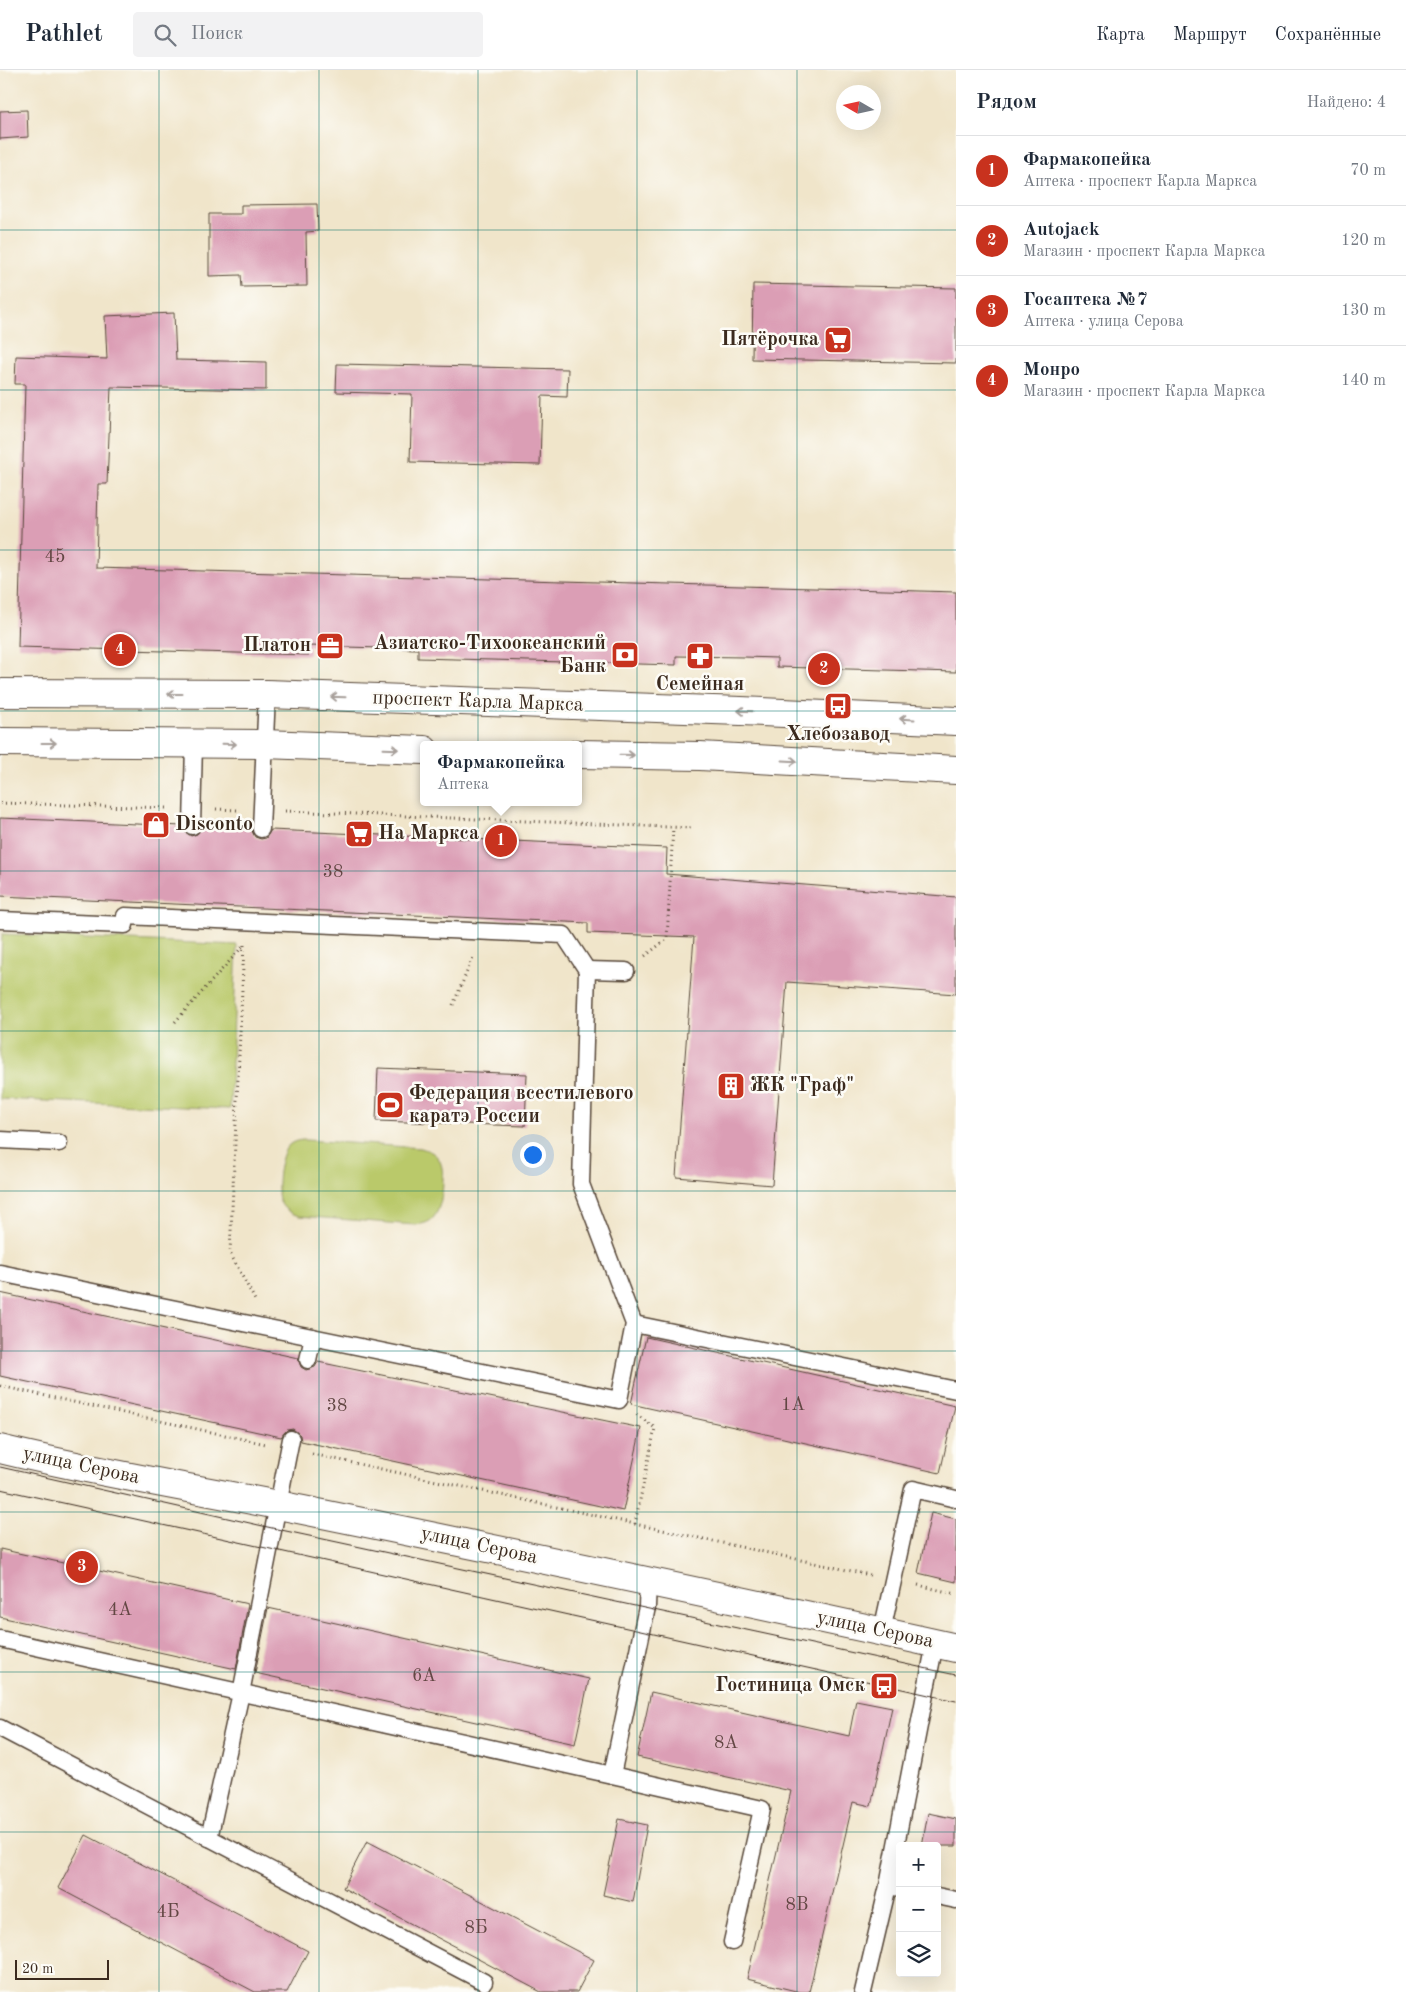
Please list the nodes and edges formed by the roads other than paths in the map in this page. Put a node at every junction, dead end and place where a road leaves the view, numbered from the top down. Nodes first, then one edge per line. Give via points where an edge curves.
1 (0, 694) edge
2 (267, 694) junction
3 (956, 721) edge
4 (0, 742) edge
5 (194, 743) junction
6 (264, 744) junction
7 (420, 750) edge
8 (582, 754) edge
9 (956, 770) edge
10 (192, 826) dead end
11 (261, 830) dead end
12 (0, 920) edge
13 (587, 970) junction
14 (626, 971) road end
15 (0, 1140) edge
16 (59, 1143) dead end
17 (0, 1273) edge
18 (634, 1324) junction
19 (313, 1337) junction
20 (308, 1360) dead end
21 (956, 1390) edge
22 (290, 1444) road end
23 (0, 1449) edge
24 (956, 1499) edge
25 (279, 1505) junction
26 (648, 1580) junction
27 (882, 1631) junction
28 (0, 1639) edge
29 (946, 1645) edge
30 (241, 1692) junction
31 (0, 1728) edge
32 (612, 1775) junction
33 (210, 1838) junction
34 (894, 1887) edge
35 (941, 1897) edge
36 (956, 1900) edge
37 (732, 1942) dead end
38 (484, 1982) dead end
39 (863, 1992) edge

2 -> 1 main road, проспект Карла Маркса
3 -> 2 main road, проспект Карла Маркса
2 - 6 lane
4 -> 5 main road
5 -> 6 main road
5 - 10 lane
6 -> 7 main road
6 - 11 lane
8 -> 9 main road via 700,756
12 - 13 lane via 124,926 125,916 189,912 564,935
13 - 14 lane
13 - 18 lane via 581,1184
15 - 16 lane
17 - 19 lane
18 - 19 lane via 618,1400
18 - 21 lane
19 - 20 lane
22 - 25 lane
23 - 25 main road, улица Серова
24 - 27 lane via 913,1489
25 - 26 main road, улица Серова
25 - 30 lane
26 - 27 main road, улица Серова
26 - 32 lane via 647,1608
27 - 29 main road, улица Серова
28 - 30 lane
29 - 34 lane
30 - 32 lane
30 - 33 lane
31 - 33 lane
32 - 37 lane via 762,1809
33 - 38 lane
34 - 39 lane
35 - 36 lane

